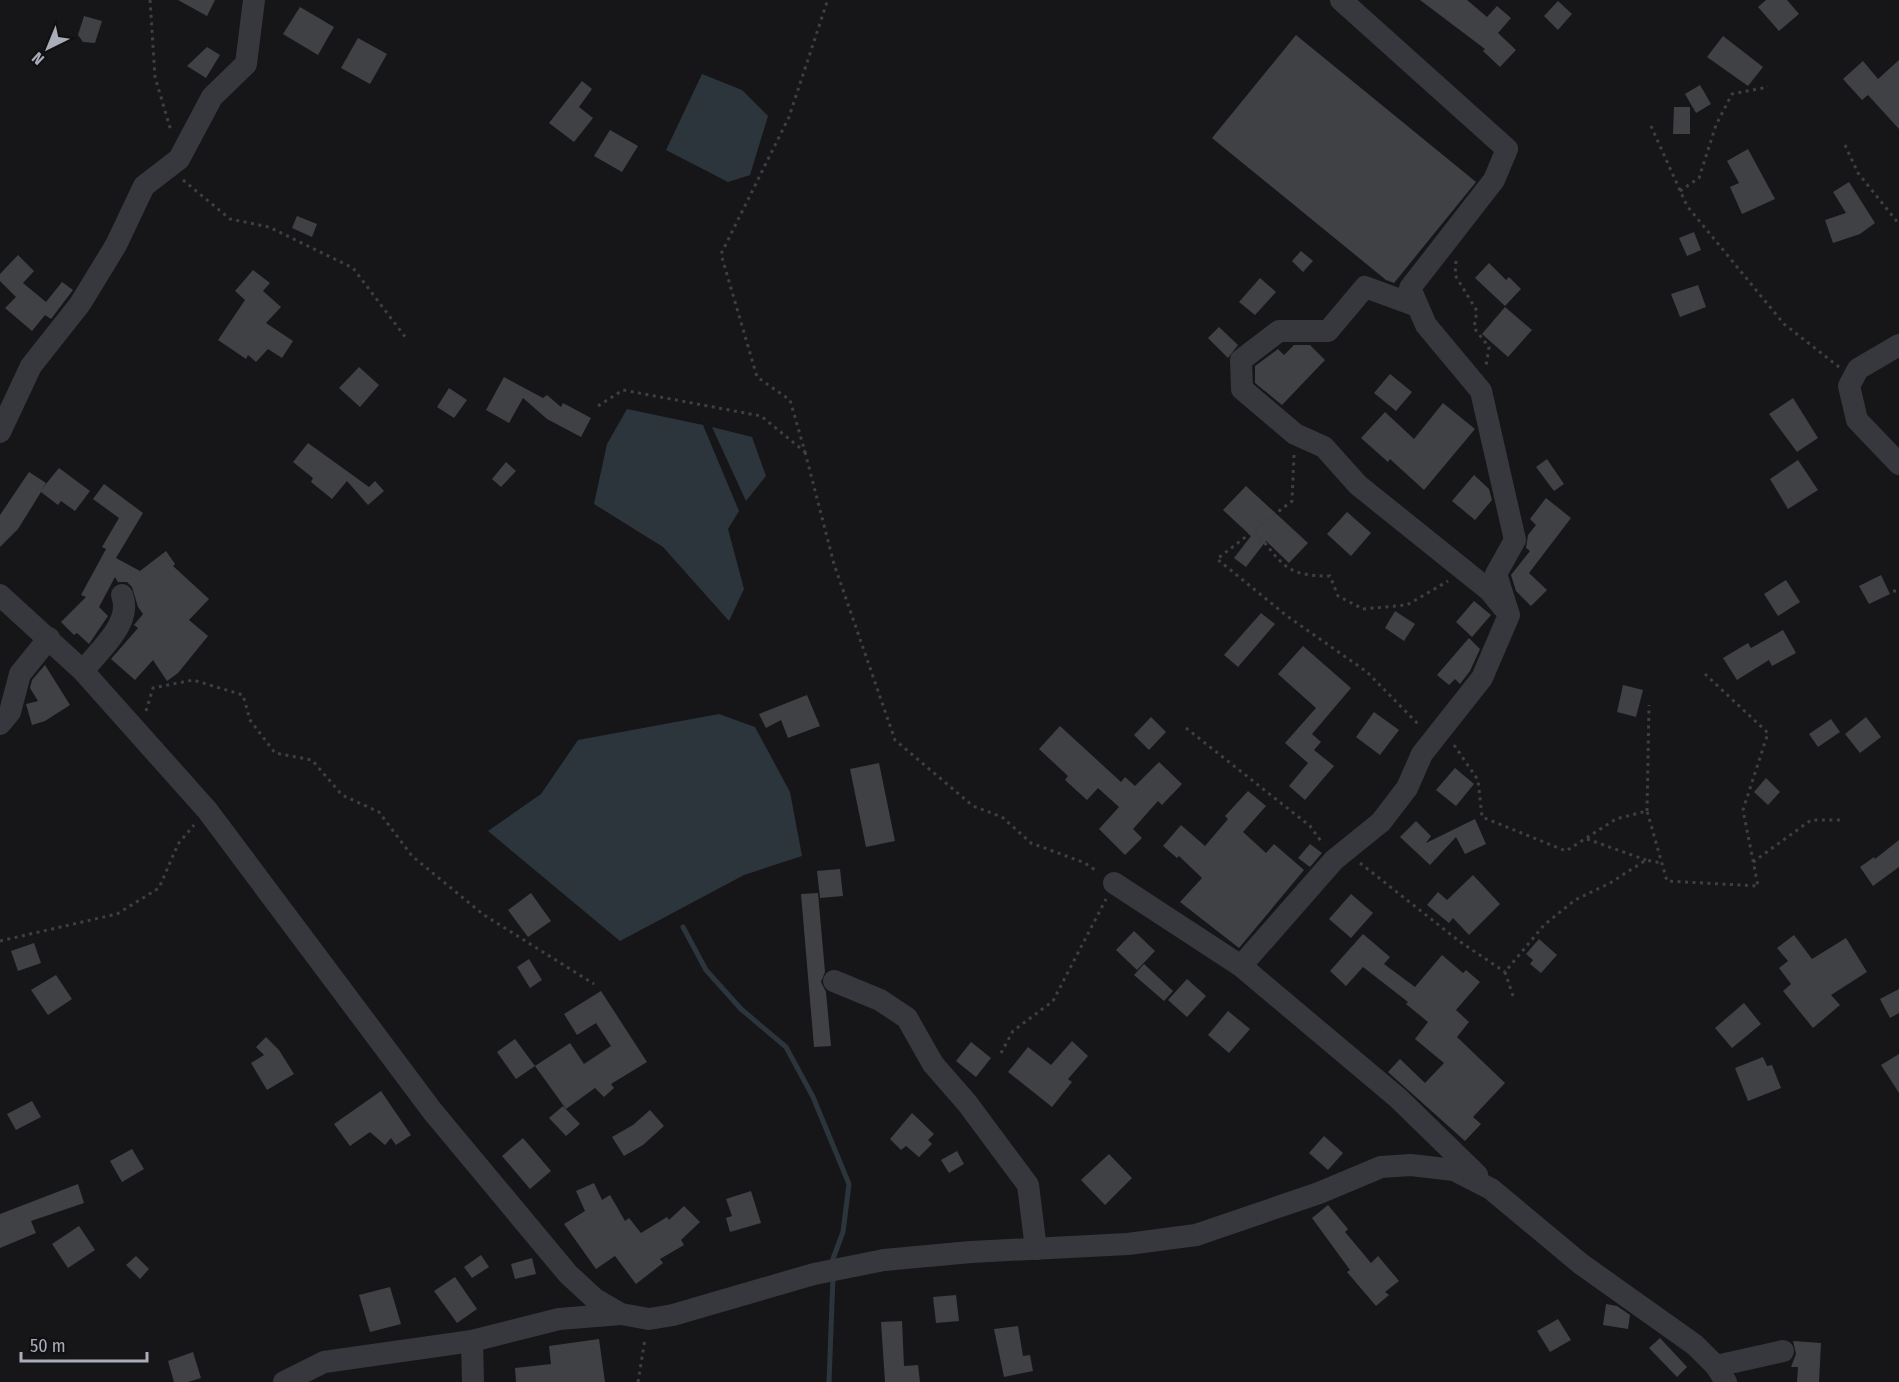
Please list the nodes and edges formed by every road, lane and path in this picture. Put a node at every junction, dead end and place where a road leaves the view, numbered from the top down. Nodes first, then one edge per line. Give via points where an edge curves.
1 (150, 0) edge
2 (254, 0) edge
3 (1341, 0) edge
4 (827, 2) dead end
5 (1768, 87) dead end
6 (1651, 126) dead end
7 (1845, 145) dead end
8 (173, 163) junction
9 (1680, 191) junction
10 (1899, 224) edge
11 (1457, 254) dead end
12 (1418, 306) junction
13 (406, 338) dead end
14 (1899, 345) edge
15 (1852, 378) junction
16 (1481, 391) junction
17 (598, 406) dead end
18 (0, 432) edge
19 (1295, 434) junction
20 (805, 452) junction
21 (1899, 465) edge
22 (1255, 531) junction
23 (1466, 571) junction
24 (1893, 591) dead end
25 (1899, 591) edge
26 (0, 595) edge
27 (122, 595) dead end
28 (1509, 615) junction
29 (49, 638) junction
30 (83, 671) junction
31 (1705, 674) dead end
32 (1649, 705) dead end
33 (0, 724) edge
34 (1186, 728) dead end
35 (1442, 729) junction
36 (139, 732) junction
37 (1422, 753) junction
38 (207, 810) junction
39 (1647, 812) junction
40 (1841, 820) dead end
41 (1587, 839) junction
42 (1338, 857) junction
43 (1646, 860) junction
44 (1753, 862) junction
45 (1662, 863) junction
46 (1114, 883) junction
47 (0, 941) edge
48 (1241, 966) junction
49 (1505, 972) junction
50 (834, 981) dead end
51 (594, 984) dead end
52 (1513, 996) dead end
53 (1001, 1053) dead end
54 (1491, 1189) junction
55 (1036, 1250) junction
56 (621, 1314) junction
57 (649, 1319) junction
58 (472, 1341) junction
59 (1783, 1351) dead end
60 (1721, 1374) edge
61 (284, 1382) edge
62 (473, 1382) edge
63 (638, 1382) edge

1 - 8 path via 154,77
2 - 8 street via 246,64 212,97
3 - 12 street via 1507,149 1494,180 1410,288
4 - 20 path via 789,117 721,254 757,377 790,400
5 - 9 path via 1732,94 1716,125 1699,178
6 - 9 path
7 - 10 path via 1858,173
8 - 13 path via 230,219 269,227 353,268
8 - 18 street via 144,186 116,244 80,304 31,366
9 - 15 path via 1686,206 1784,324
11 - 16 path via 1455,275 1477,311 1474,328 1489,347
12 - 16 street via 1426,325
12 - 19 street via 1365,288 1328,331 1278,331 1241,360 1242,389
14 - 15 street via 1858,369
15 - 21 street via 1849,386 1857,420
16 - 28 street via 1515,540 1496,574
17 - 20 path via 623,390 761,416
19 - 22 path via 1292,501
19 - 23 street via 1324,447 1358,485
20 - 46 path via 834,564 894,740 973,806 1002,817 1031,843 1085,863
22 - 23 path via 1287,569 1310,576 1330,576 1338,596 1363,609 1407,605
22 - 37 path via 1217,559 1287,616 1367,672 1424,730
23 - 28 street via 1490,591
24 - 25 path
26 - 29 street
27 - 30 street via 127,606 124,619
28 - 35 street via 1482,678
29 - 30 street
29 - 33 street via 20,674 10,712
30 - 36 street
31 - 44 path via 1768,733 1743,810
32 - 39 path
34 - 42 path via 1310,826
35 - 37 street
35 - 41 path via 1478,780 1482,817 1566,851
36 - 38 street
36 - 51 path via 153,688 193,680 243,695 250,720 275,753 312,760 342,795 379,812 412,856 484,915
37 - 42 street via 1407,788 1381,822
38 - 47 path via 178,844 159,888 117,914
38 - 56 street via 433,1112 568,1274 595,1299
39 - 41 path via 1616,819
39 - 45 path
40 - 44 path via 1811,820
41 - 43 path
42 - 48 street
42 - 49 path via 1364,866
43 - 45 path
43 - 49 path via 1575,900 1544,925
44 - 45 path via 1758,886 1667,881
46 - 48 street
46 - 53 path via 1053,1001 1013,1031
48 - 54 street via 1398,1098
49 - 52 path
50 - 55 street via 880,1000 907,1018 933,1064 1028,1185
54 - 55 street via 1454,1170 1411,1165 1381,1167 1268,1212 1196,1234 1128,1244
54 - 60 street via 1542,1233 1695,1345
55 - 57 street via 921,1256 840,1268
56 - 57 street
56 - 58 street via 559,1319
57 - 63 path
58 - 61 street via 324,1362
58 - 62 street
59 - 60 street

